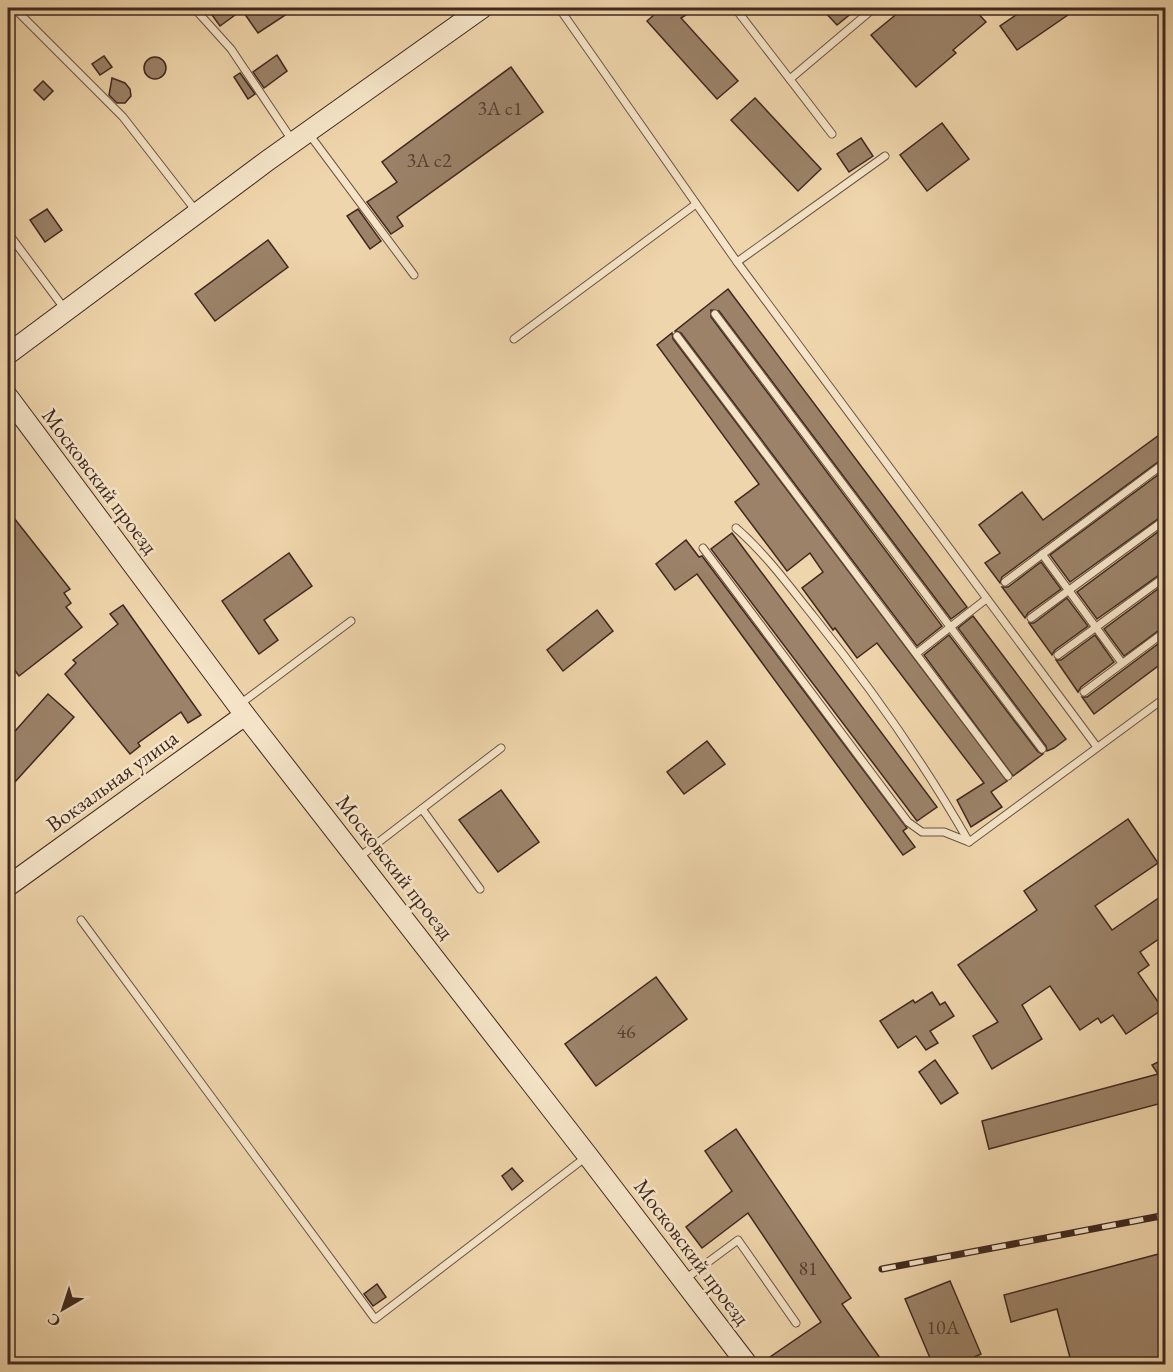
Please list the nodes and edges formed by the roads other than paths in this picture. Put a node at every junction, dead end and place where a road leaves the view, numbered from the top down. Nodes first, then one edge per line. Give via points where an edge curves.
1 (14, 8) edge
2 (194, 8) edge
3 (482, 8) edge
4 (559, 8) edge
5 (735, 8) edge
6 (874, 8) edge
7 (790, 79) junction
8 (832, 134) dead end
9 (300, 137) junction
10 (885, 156) dead end
11 (696, 204) junction
12 (198, 213) junction
13 (8, 233) edge
14 (737, 262) junction
15 (414, 275) dead end
16 (66, 310) junction
17 (715, 314) dead end
18 (677, 336) dead end
19 (514, 339) dead end
20 (8, 354) edge
21 (8, 397) edge
22 (1166, 462) edge
23 (1166, 519) edge
24 (736, 528) dead end
25 (703, 548) dead end
26 (1042, 554) junction
27 (1166, 576) edge
28 (1005, 582) dead end
29 (1068, 591) junction
30 (986, 600) junction
31 (1031, 618) dead end
32 (351, 621) dead end
33 (953, 626) junction
34 (1095, 628) junction
35 (1166, 631) edge
36 (917, 653) junction
37 (1058, 655) dead end
38 (1122, 663) junction
39 (1084, 692) dead end
40 (1166, 697) edge
41 (241, 711) junction
42 (1097, 747) junction
43 (501, 748) dead end
44 (1042, 749) dead end
45 (1008, 776) dead end
46 (422, 809) junction
47 (969, 842) junction
48 (358, 858) junction
49 (8, 886) edge
50 (480, 889) dead end
51 (81, 920) dead end
52 (588, 1156) junction
53 (684, 1280) junction
54 (796, 1323) dead end
55 (747, 1365) edge

1 - 12 lane via 123,117
2 - 9 lane
3 - 9 street
4 - 11 lane
5 - 7 lane
6 - 7 lane
7 - 8 lane
9 - 12 street
9 - 15 lane
10 - 14 lane
11 - 14 lane
11 - 19 lane
12 - 16 street
13 - 16 lane
14 - 30 lane
16 - 20 street
17 - 33 lane
18 - 36 lane
21 - 41 street, Московский проезд
22 - 26 lane
23 - 29 lane
24 - 47 lane via 757,547 855,669 939,790
25 - 47 lane via 908,822 922,832 944,832
26 - 28 lane
26 - 29 lane
27 - 34 lane
29 - 31 lane
29 - 34 lane
30 - 33 lane
30 - 42 lane
32 - 41 lane
33 - 36 lane
33 - 44 lane
34 - 37 lane
34 - 38 lane
35 - 38 lane
36 - 45 lane
38 - 39 lane
40 - 42 lane
41 - 48 street, Московский проезд
41 - 49 street, Вокзальная улица
42 - 47 lane
43 - 46 lane
46 - 48 lane
46 - 50 lane
48 - 52 street, Московский проезд
51 - 52 lane via 375,1319
52 - 53 street, Московский проезд
53 - 54 lane via 738,1240
53 - 55 street, Московский проезд

